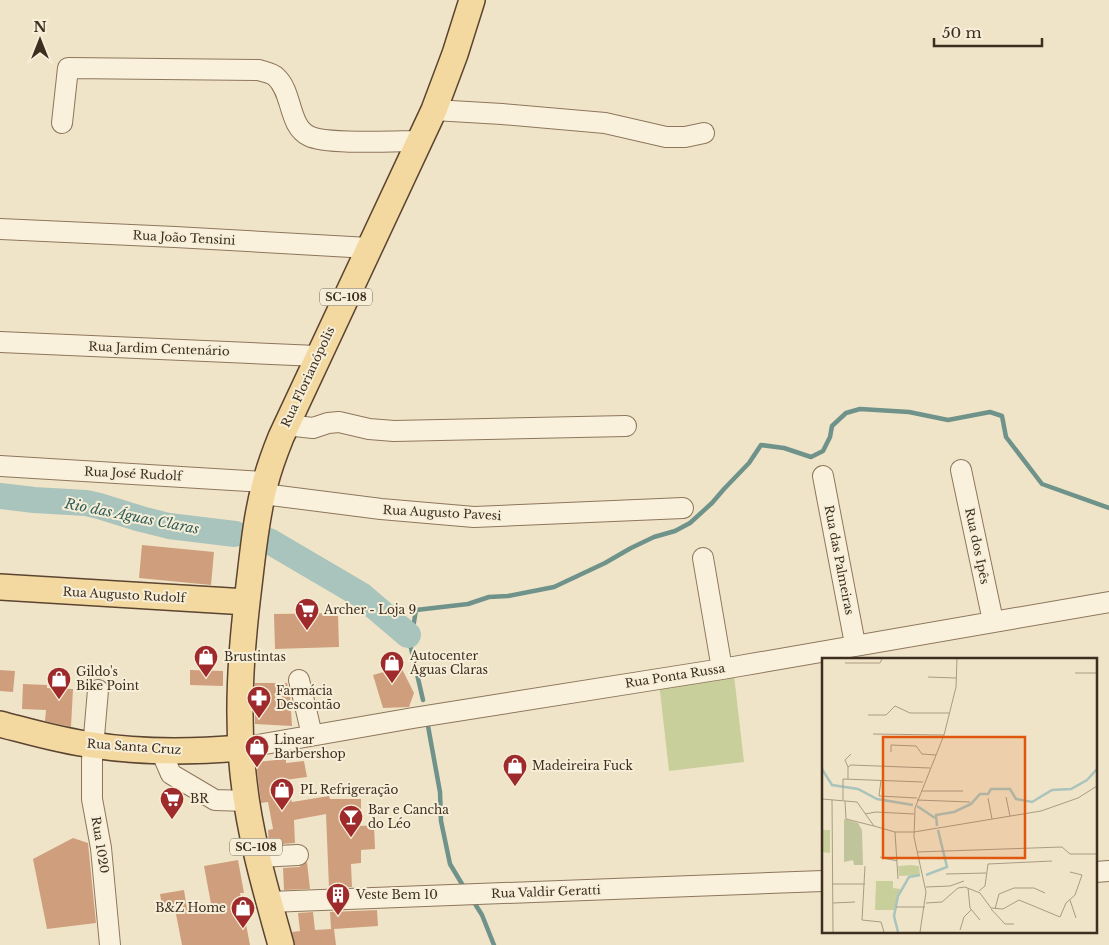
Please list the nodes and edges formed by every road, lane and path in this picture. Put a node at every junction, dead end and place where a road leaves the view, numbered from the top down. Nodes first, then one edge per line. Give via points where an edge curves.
1 (472, 0) edge
2 (434, 110) junction
3 (62, 123) dead end
4 (704, 133) dead end
5 (420, 141) junction
6 (0, 229) edge
7 (369, 248) junction
8 (0, 342) edge
9 (317, 356) junction
10 (286, 425) junction
11 (626, 426) dead end
12 (0, 466) edge
13 (961, 470) dead end
14 (822, 476) dead end
15 (264, 488) junction
16 (683, 508) dead end
17 (704, 558) dead end
18 (0, 588) edge
19 (247, 602) junction
20 (1109, 602) edge
21 (993, 621) junction
22 (855, 644) junction
23 (722, 669) junction
24 (299, 680) dead end
25 (98, 690) dead end
26 (0, 724) edge
27 (312, 735) junction
28 (94, 746) junction
29 (241, 748) junction
30 (161, 751) junction
31 (247, 801) junction
32 (298, 855) dead end
33 (258, 857) junction
34 (1109, 871) edge
35 (1096, 872) edge
36 (822, 881) edge
37 (269, 902) junction
38 (110, 945) edge
39 (281, 945) edge

1 - 2 main road, Rua Florianópolis / SC-108
2 - 4 street via 606,123 666,137
2 - 5 main road, Rua Florianópolis / SC-108
3 - 5 street via 68,68 258,70 276,77 298,124 310,137 332,141
5 - 7 main road, Rua Florianópolis / SC-108
6 - 7 street, Rua João Tensini
7 - 9 main road, Rua Florianópolis / SC-108
8 - 9 street, Rua Jardim Centenário
9 - 10 main road, Rua Florianópolis / SC-108
10 - 11 street via 313,428 339,422 394,432
10 - 15 main road, Rua Florianópolis / SC-108
12 - 15 street, Rua José Rudolf
13 - 21 street, Rua dos Ipês
14 - 22 street, Rua das Palmeiras
15 - 16 street, Rua Augusto Pavesi via 381,509 474,517
15 - 19 main road, Rua Florianópolis / SC-108
17 - 23 street
18 - 19 main road, Rua Augusto Rudolf
19 - 29 main road, Rua Florianópolis / SC-108
20 - 21 street, Rua Ponta Russa
21 - 22 street, Rua Ponta Russa
22 - 23 street, Rua Ponta Russa
23 - 27 street, Rua Ponta Russa
24 - 27 street
25 - 28 street, Rua 1020
26 - 28 main road, Rua Santa Cruz
27 - 29 street, Rua Ponta Russa
28 - 30 main road, Rua Santa Cruz
28 - 38 street, Rua 1020 via 92,799 103,866
29 - 30 main road, Rua Santa Cruz
29 - 31 main road, SC-108
30 - 31 street via 171,774 215,800
31 - 33 main road, SC-108
32 - 33 street
33 - 37 main road, SC-108
34 - 35 street
36 - 37 street, Rua Valdir Geratti
37 - 39 main road, SC-108

